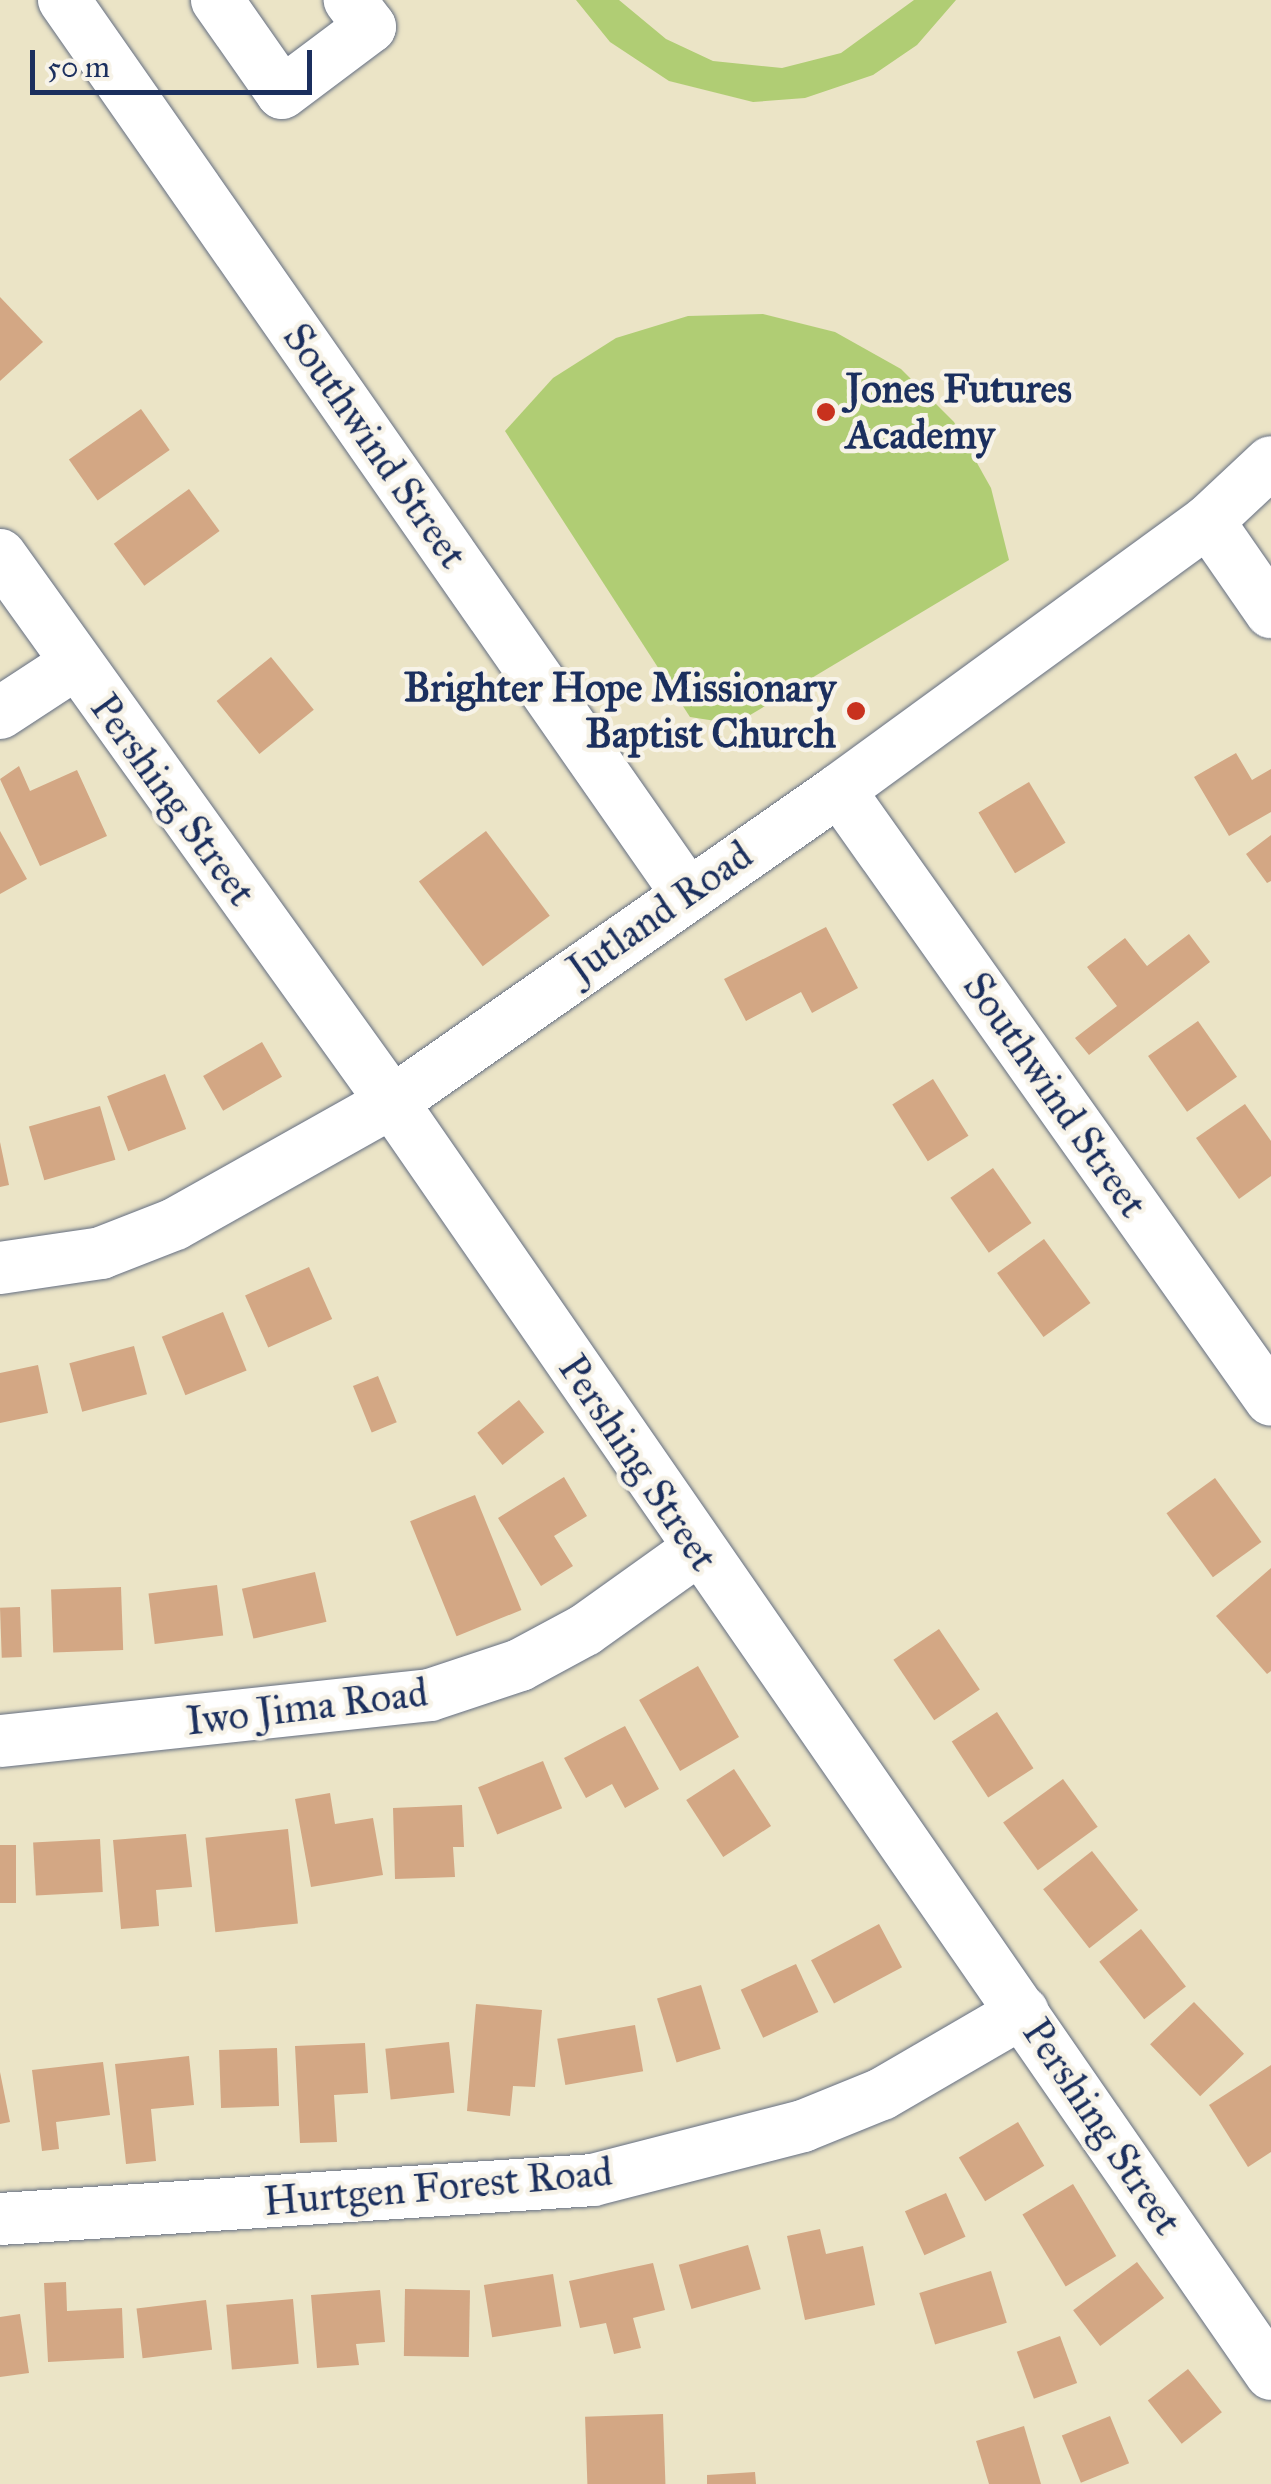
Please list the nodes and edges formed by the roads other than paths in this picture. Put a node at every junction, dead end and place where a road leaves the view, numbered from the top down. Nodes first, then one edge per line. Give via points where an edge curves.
1 (64, 0) edge
2 (217, 0) edge
3 (350, 0) edge
4 (1271, 462) edge
5 (1208, 521) junction
6 (0, 555) edge
7 (1271, 612) edge
8 (75, 664) junction
9 (0, 713) edge
10 (839, 790) junction
11 (686, 892) junction
12 (392, 1102) junction
13 (0, 1268) edge
14 (1271, 1400) edge
15 (697, 1550) junction
16 (0, 1740) edge
17 (1024, 2012) junction
18 (0, 2219) edge
19 (1271, 2374) edge

1 - 11 street, Southwind Street
2 - 3 street via 282,92 370,27
4 - 5 street, Jutland Road
5 - 7 street
5 - 10 street, Jutland Road
6 - 8 street, Pershing Street
8 - 9 street
8 - 12 street, Pershing Street
10 - 11 street, Jutland Road
10 - 14 street, Southwind Street
11 - 12 street, Jutland Road
12 - 13 street, Jutland Road via 175,1224 102,1252
12 - 15 street, Pershing Street
15 - 16 street, Iwo Jima Road via 569,1639 520,1665 430,1696
15 - 17 street, Pershing Street
17 - 18 street, Hurtgen Forest Road via 882,2094 803,2126 594,2180
17 - 19 street, Pershing Street

